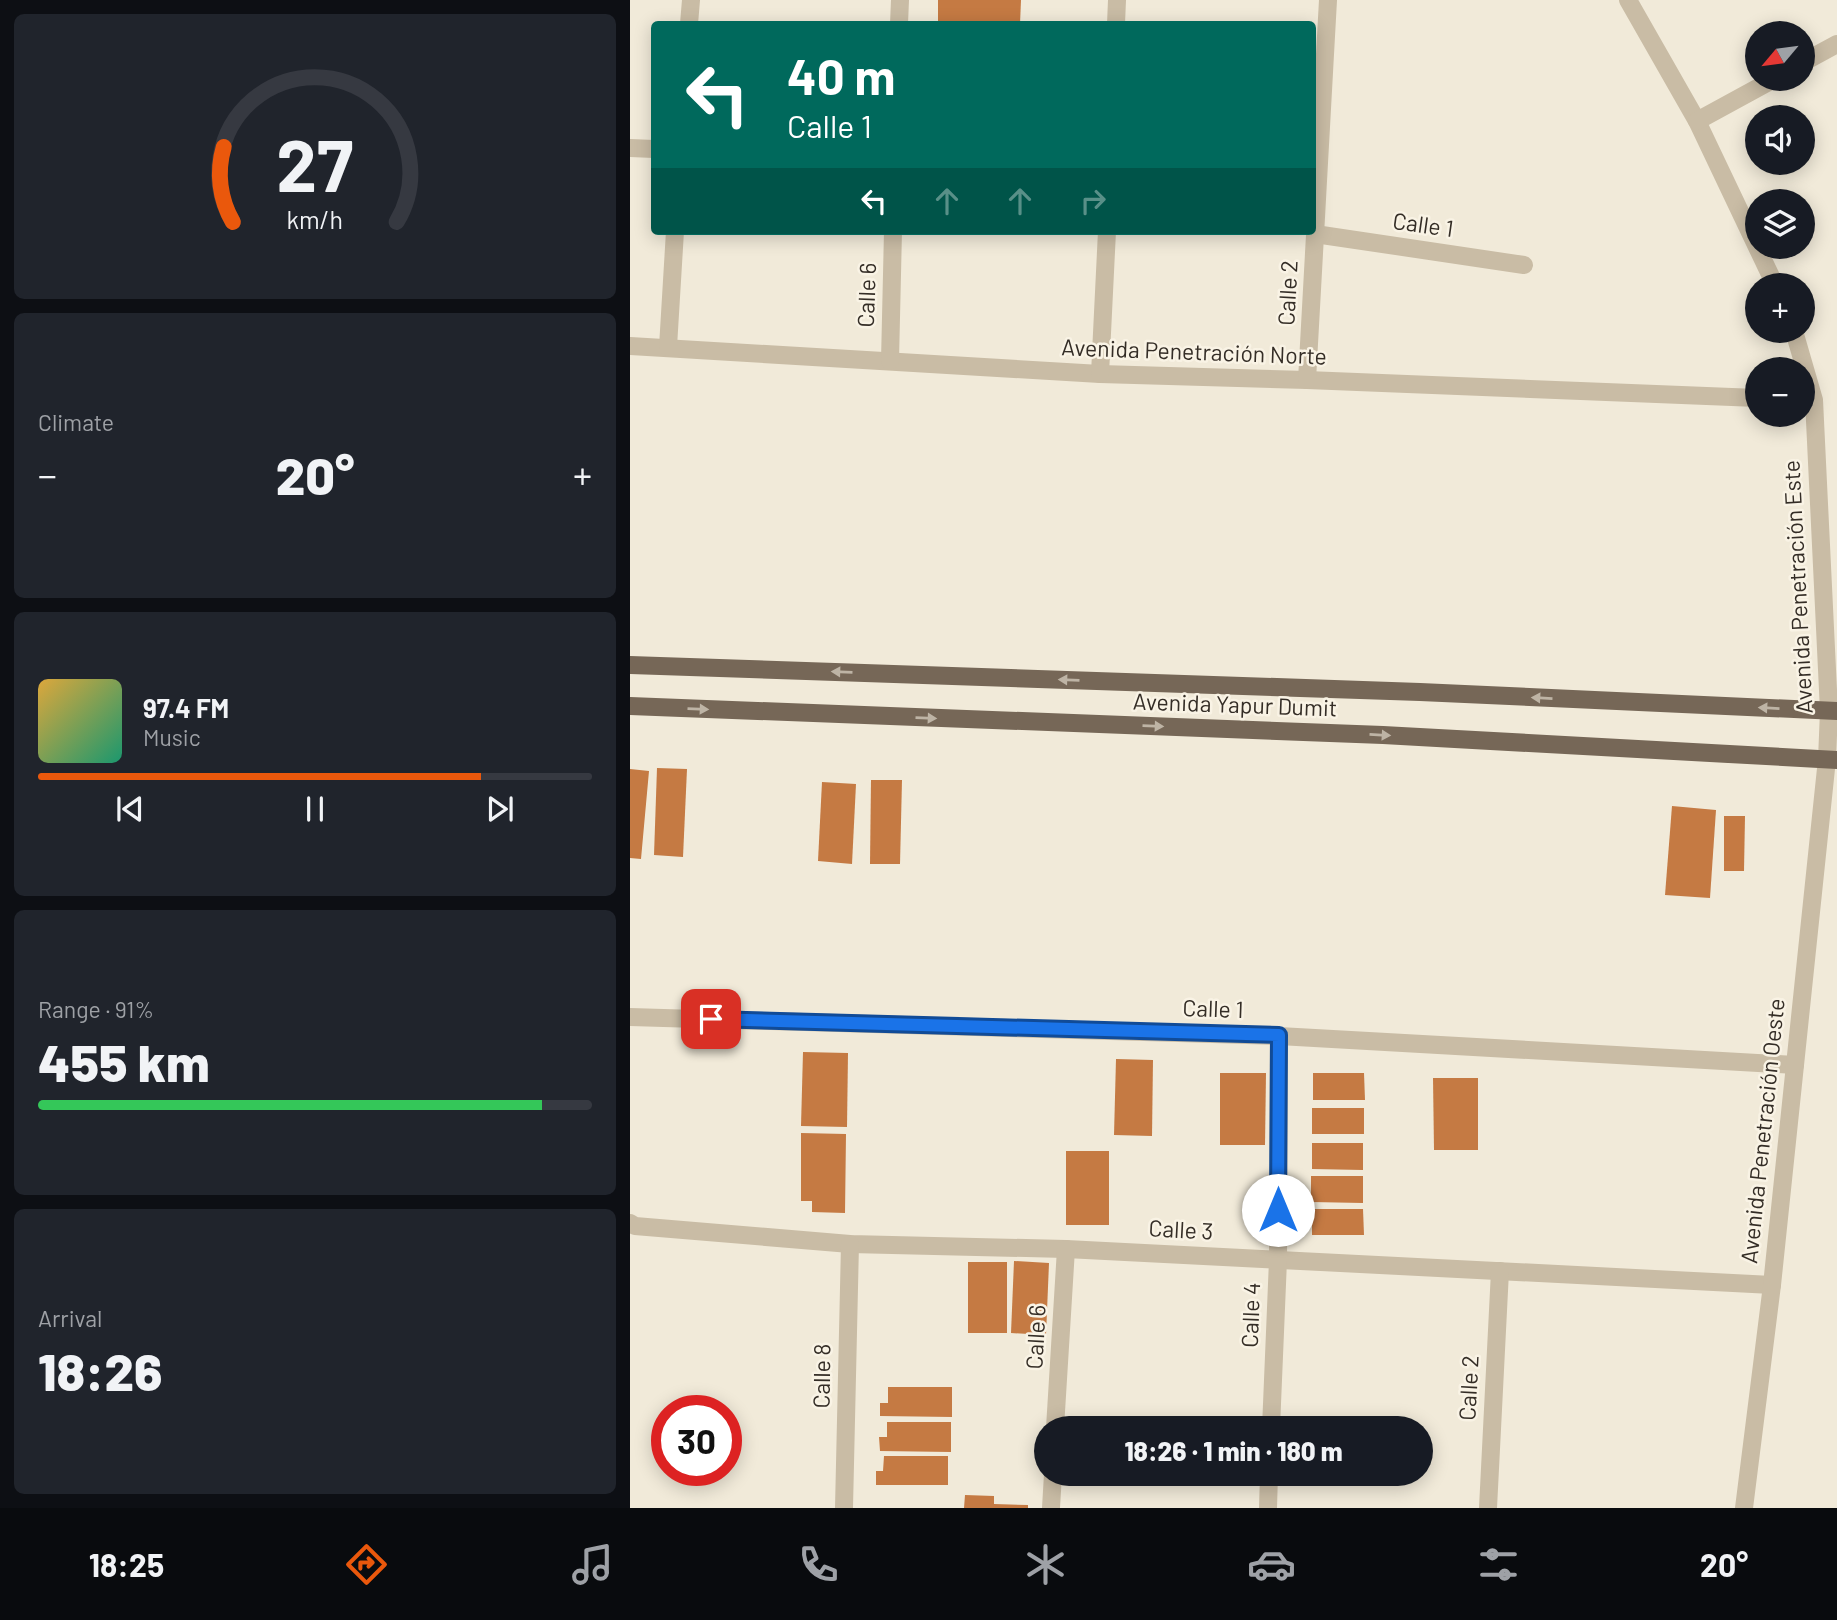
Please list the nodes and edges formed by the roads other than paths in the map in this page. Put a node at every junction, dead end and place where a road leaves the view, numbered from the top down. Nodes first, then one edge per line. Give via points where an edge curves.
1 (691, 0) edge
2 (900, 0) edge
3 (1117, 0) edge
4 (1328, 0) edge
5 (1628, 0) edge
6 (689, 21) edge
7 (899, 21) edge
8 (1116, 21) edge
9 (1837, 44) edge
10 (1815, 56) edge
11 (1752, 91) edge
12 (1696, 121) junction
13 (630, 148) edge
14 (651, 149) edge
15 (1316, 216) edge
16 (1316, 234) edge
17 (676, 235) edge
18 (893, 235) edge
19 (1107, 235) edge
20 (1315, 235) edge
21 (1524, 264) dead end
22 (1769, 273) edge
23 (630, 346) edge
24 (668, 347) junction
25 (890, 361) junction
26 (1100, 374) junction
27 (1307, 380) junction
28 (1745, 398) edge
29 (1810, 427) edge
30 (630, 665) edge
31 (630, 706) edge
32 (1833, 711) edge
33 (1832, 759) edge
34 (630, 1017) edge
35 (1279, 1035) junction
36 (1794, 1065) junction
37 (630, 1223) edge
38 (850, 1244) junction
39 (1066, 1249) junction
40 (1278, 1260) junction
41 (1500, 1271) junction
42 (1772, 1285) junction
43 (1056, 1416) edge
44 (1272, 1416) edge
45 (1052, 1486) edge
46 (1269, 1486) edge
47 (844, 1508) edge
48 (1051, 1508) edge
49 (1268, 1508) edge
50 (1488, 1508) edge
51 (1744, 1508) edge

1 - 6 street
2 - 7 street
3 - 8 street
4 - 15 street, Calle 2
5 - 12 street
9 - 10 street
11 - 12 street
12 - 22 street
13 - 14 street
16 - 21 street, Calle 1
17 - 24 street
18 - 25 street, Calle 6
19 - 26 street
20 - 27 street, Calle 2
23 - 24 street, Avenida Penetración Norte
24 - 25 street, Avenida Penetración Norte
25 - 26 street, Avenida Penetración Norte
26 - 27 street, Avenida Penetración Norte
27 - 28 street, Avenida Penetración Norte
29 - 32 street, Avenida Penetración Este
32 -> 30 main road, Avenida Yapur Dumit
31 -> 33 main road, Avenida Yapur Dumit via 1383,735
32 - 33 street, Avenida Penetración Este
33 - 36 street, Avenida Penetración Oeste
34 - 35 street, Calle 1
35 - 36 street, Calle 1
35 - 40 street, Calle 4
36 - 42 street, Avenida Penetración Oeste
37 - 38 street, Calle 3
38 - 39 street, Calle 3
38 - 47 street, Calle 8
39 - 40 street, Calle 3
39 - 43 street, Calle 6
40 - 41 street, Calle 3
40 - 44 street, Calle 4
41 - 42 street, Calle 3
41 - 50 street, Calle 2
42 - 51 street, Avenida Penetración Oeste
45 - 48 street
46 - 49 street

